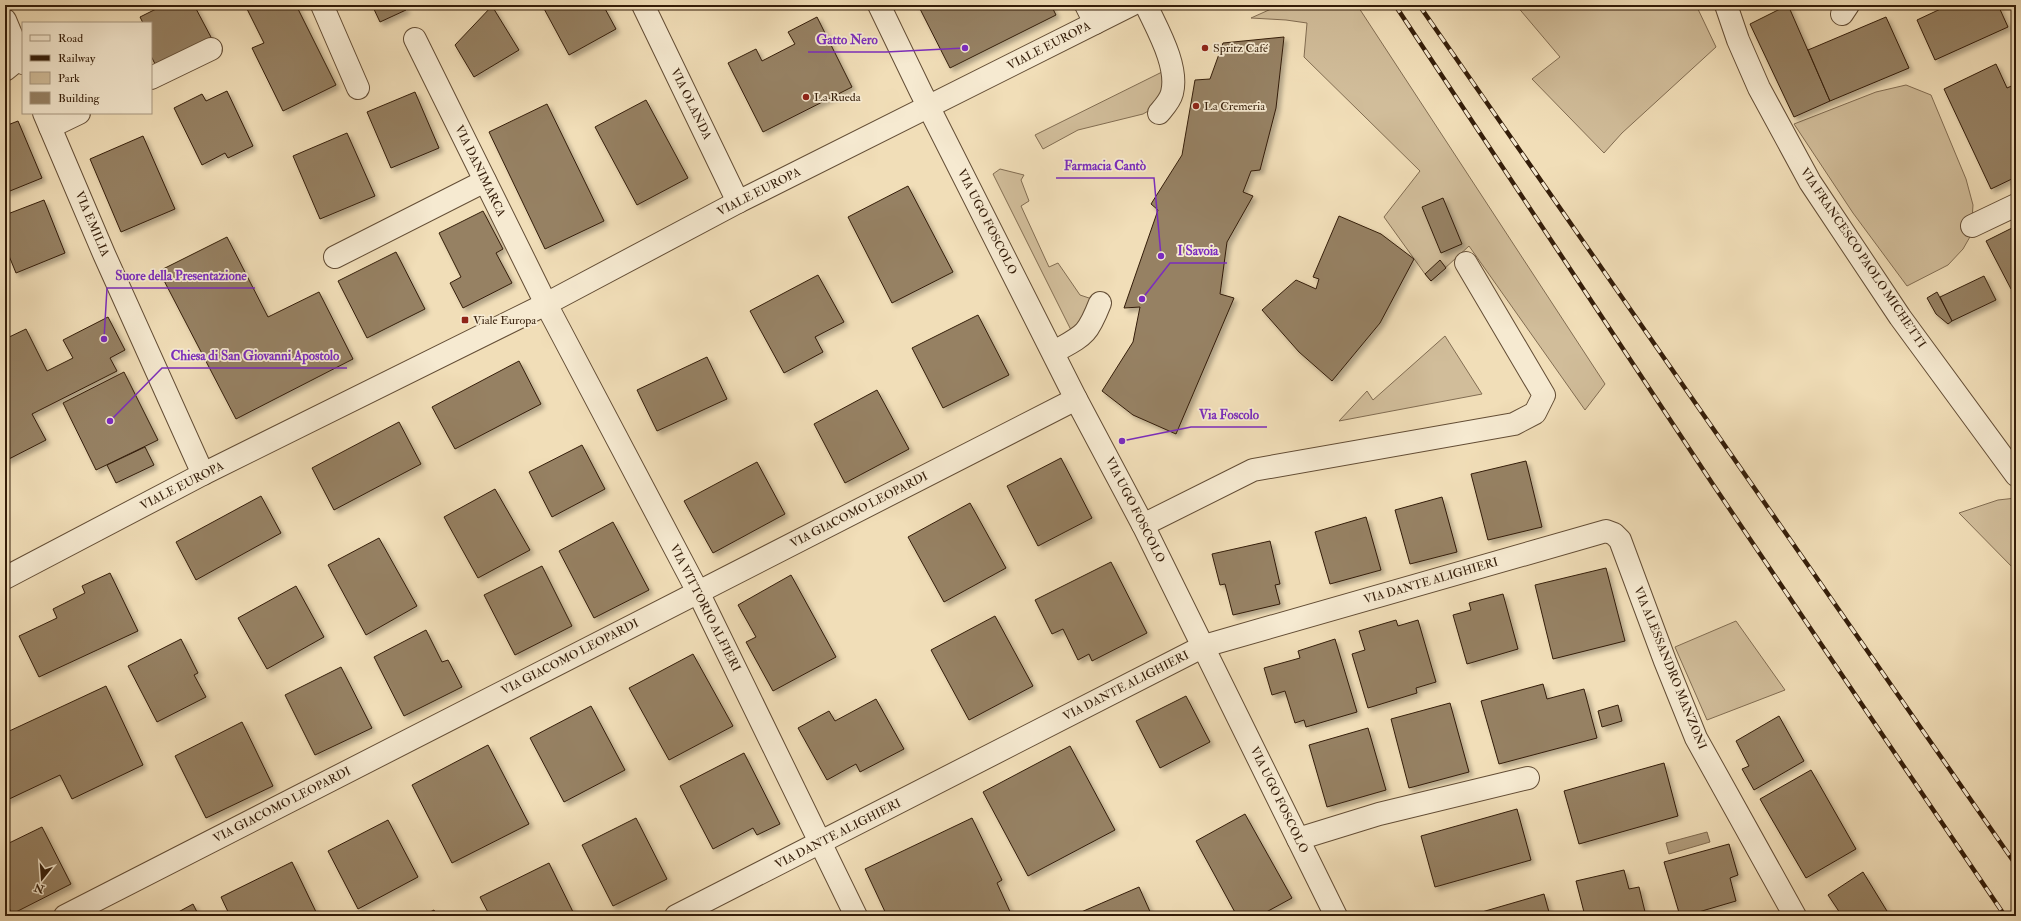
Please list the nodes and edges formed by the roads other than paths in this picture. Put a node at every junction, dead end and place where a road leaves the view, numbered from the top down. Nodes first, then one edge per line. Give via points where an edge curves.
1 (322, 5) edge
2 (643, 5) edge
3 (879, 5) edge
4 (1131, 5) edge
5 (1146, 5) edge
6 (1726, 5) edge
7 (1098, 13) edge
8 (5, 20) edge
9 (415, 39) dead end
10 (211, 48) dead end
11 (16, 63) edge
12 (152, 78) edge
13 (358, 88) dead end
14 (929, 106) junction
15 (1159, 113) dead end
16 (75, 114) edge
17 (47, 120) edge
18 (485, 181) junction
19 (738, 202) junction
20 (2016, 205) edge
21 (1972, 226) dead end
22 (335, 257) dead end
23 (1466, 263) dead end
24 (1100, 303) dead end
25 (546, 304) junction
26 (1054, 352) junction
27 (1076, 399) junction
28 (203, 474) junction
29 (2016, 475) edge
30 (1144, 525) junction
31 (1606, 531) joint
32 (5, 578) edge
33 (698, 592) junction
34 (1204, 646) junction
35 (1528, 778) dead end
36 (1298, 839) junction
37 (821, 843) junction
38 (1790, 915) edge
39 (65, 916) edge
40 (676, 916) edge
41 (856, 916) edge
42 (1336, 916) edge

1 - 13 street
2 - 19 street, VIA OLANDA
3 - 14 street, VIA UGO FOSCOLO
4 - 7 street, VIALE EUROPA
5 - 15 street via 1172,66 1174,82 1172,94
6 - 29 street, VIA FRANCESCO PAOLO MICHETTI via 1759,88 1810,182 1900,317
7 - 14 street, VIALE EUROPA
8 - 11 street
9 - 18 street, VIA DANIMARCA
10 - 12 street
14 - 19 street, VIALE EUROPA
14 - 26 street, VIA UGO FOSCOLO
16 - 17 street, VIA EMILIA
17 - 28 street, VIA EMILIA
18 - 22 street
18 - 25 street, VIA DANIMARCA
19 - 25 street, VIALE EUROPA
20 - 21 street
23 - 30 street via 1544,395 1535,413 1514,424 1253,470
24 - 26 street via 1089,329 1081,337
25 - 28 street, VIALE EUROPA
25 - 33 street, VIA VITTORIO ALFIERI
26 - 27 street, VIA UGO FOSCOLO
27 - 30 street, VIA UGO FOSCOLO
27 - 33 street, VIA GIACOMO LEOPARDI
28 - 32 street, VIALE EUROPA
30 - 34 street, VIA UGO FOSCOLO
31 - 34 street, VIA DANTE ALIGHIERI
31 - 38 street, VIA ALESSANDRO MANZONI via 1620,540 1696,738
33 - 37 street, VIA VITTORIO ALFIERI
33 - 39 street, VIA GIACOMO LEOPARDI
34 - 36 street, VIA UGO FOSCOLO
34 - 37 street, VIA DANTE ALIGHIERI
35 - 36 street via 1379,814
36 - 42 street, VIA UGO FOSCOLO
37 - 40 street, VIA DANTE ALIGHIERI
37 - 41 street, VIA VITTORIO ALFIERI

